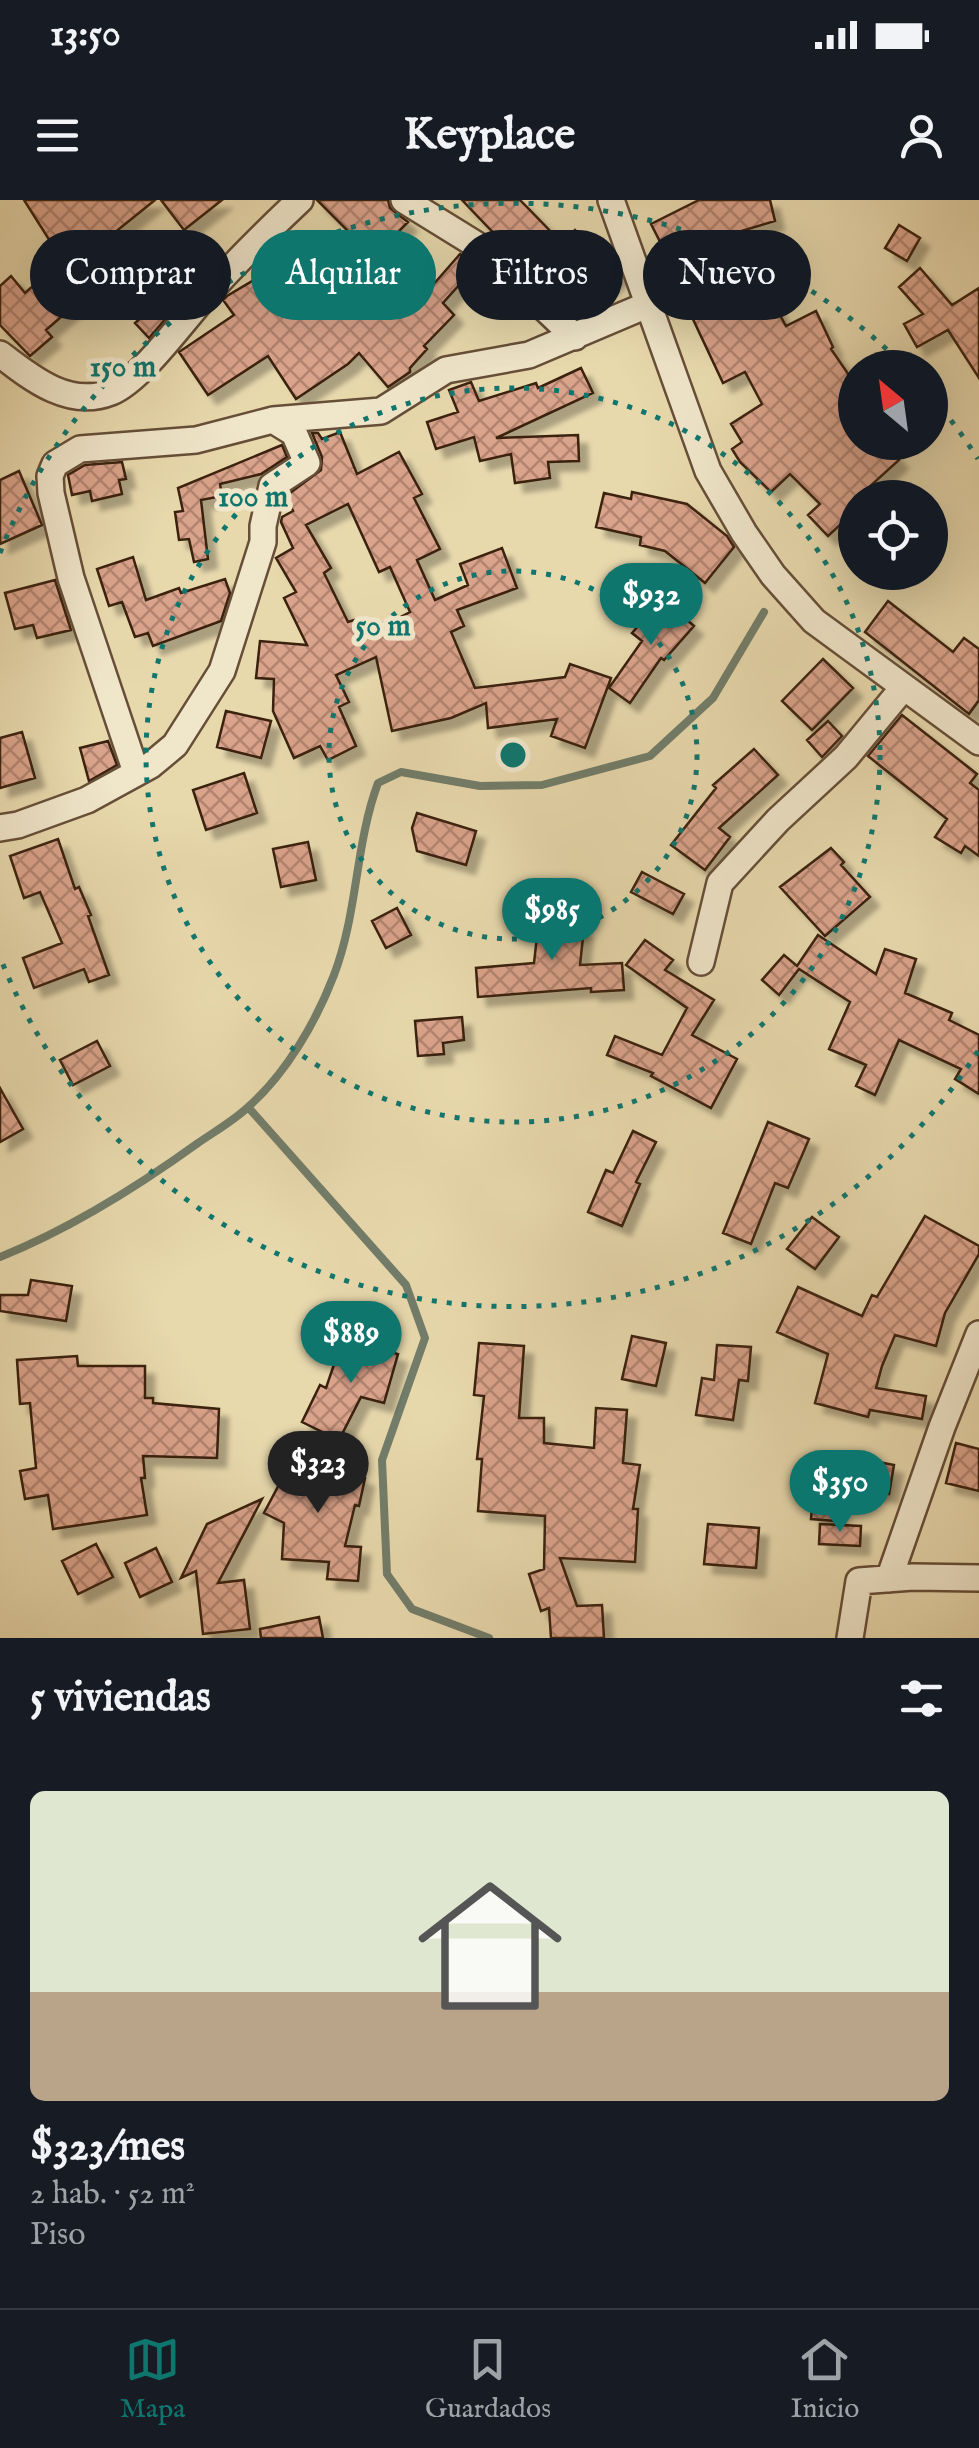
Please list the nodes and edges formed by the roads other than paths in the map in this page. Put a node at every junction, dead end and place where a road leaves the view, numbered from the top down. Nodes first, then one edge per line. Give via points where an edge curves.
1 (300, 200) edge
2 (404, 200) edge
3 (610, 200) edge
4 (643, 294) edge
5 (643, 307) edge
6 (653, 320) edge
7 (575, 337) junction
8 (0, 354) edge
9 (274, 420) junction
10 (903, 688) junction
11 (979, 742) edge
12 (136, 772) junction
13 (0, 828) edge
14 (701, 962) dead end
15 (979, 1334) edge
16 (979, 1578) edge
17 (889, 1579) junction
18 (850, 1638) edge

1 - 8 street via 128,382 108,394 70,396 39,384
2 - 7 street via 480,247
3 - 4 street
5 - 7 street
6 - 10 street via 708,470 744,533 814,620
7 - 9 street via 515,358 446,370 381,412
9 - 12 street via 294,433 306,463 272,486 263,542 222,671 175,745
9 - 12 street via 196,440 80,449 55,464 50,476 71,578
10 - 11 street
10 - 14 street via 720,884
12 - 13 street via 86,800
15 - 17 street
16 - 17 street
17 - 18 street via 859,1581

